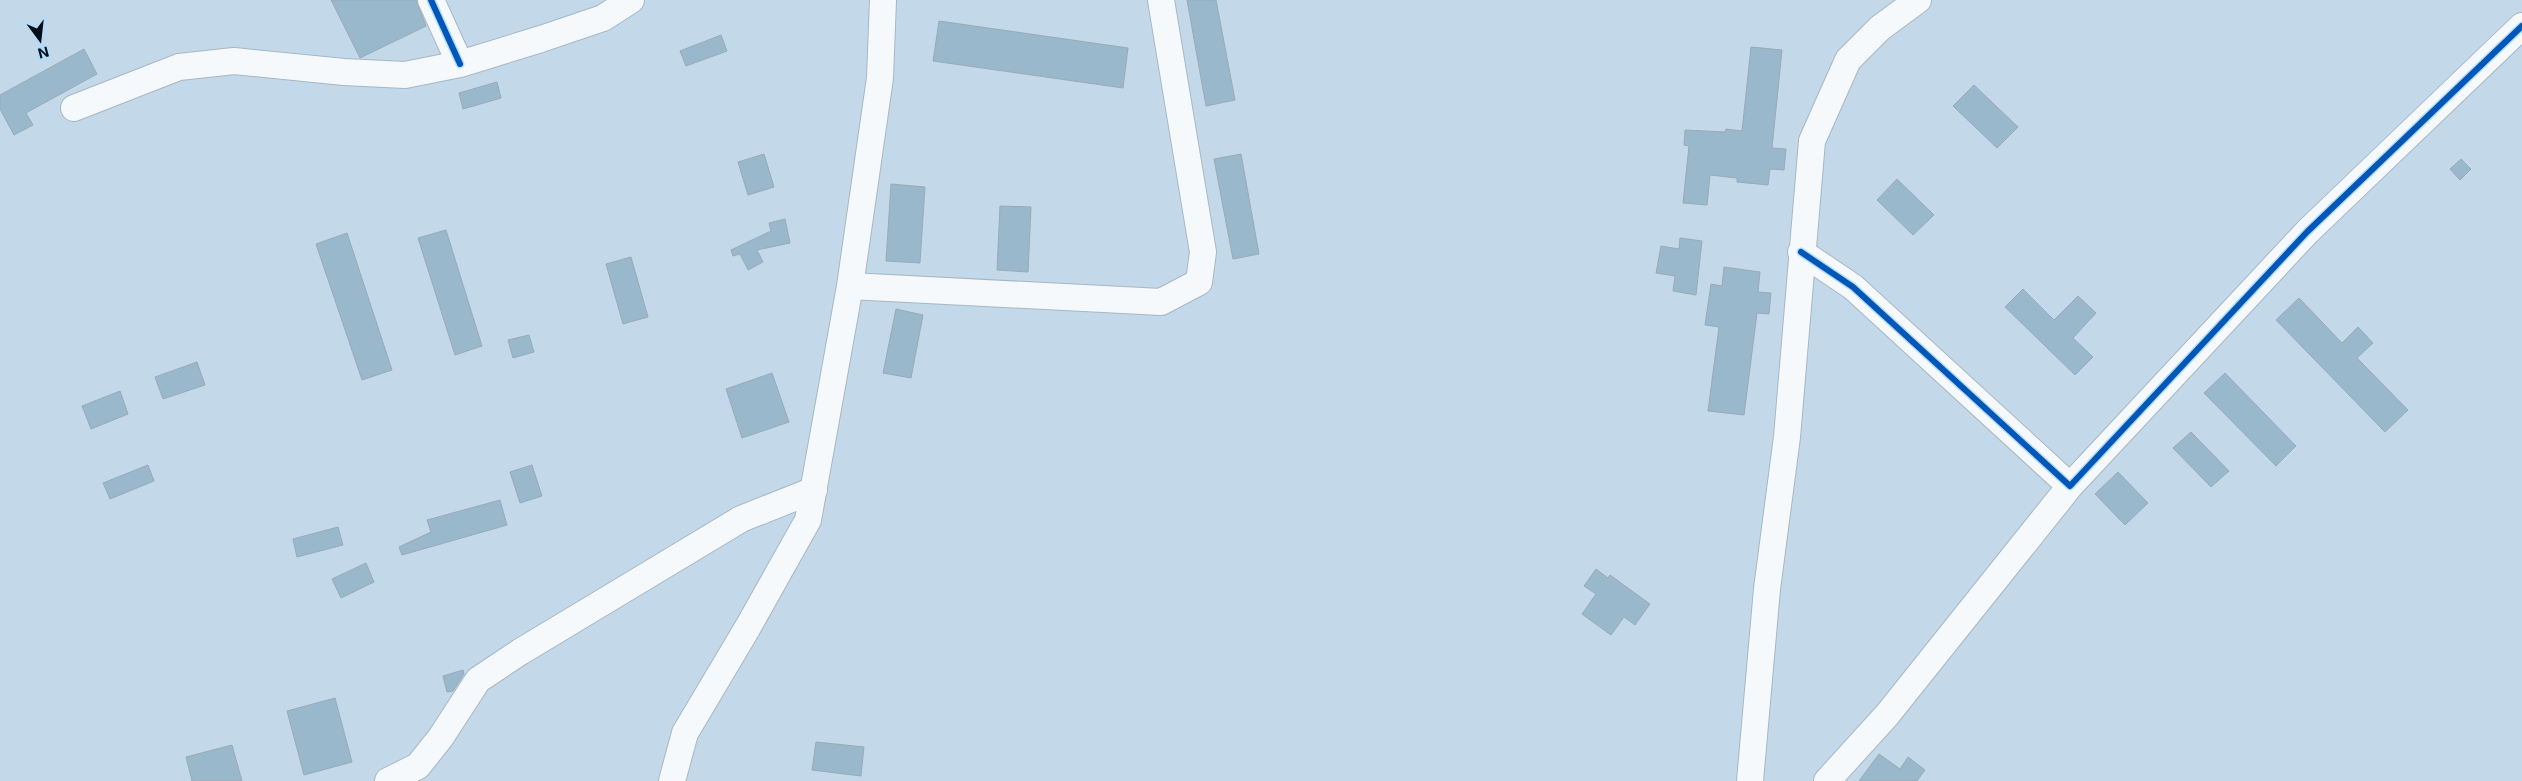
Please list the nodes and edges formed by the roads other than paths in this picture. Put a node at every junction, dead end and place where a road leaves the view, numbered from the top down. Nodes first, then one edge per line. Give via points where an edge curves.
1 (431, 0) edge
2 (631, 0) edge
3 (882, 0) edge
4 (1161, 0) edge
5 (1918, 0) edge
6 (2522, 26) edge
7 (460, 64) junction
8 (74, 108) dead end
9 (1802, 252) junction
10 (850, 286) junction
11 (2070, 486) junction
12 (814, 490) junction
13 (388, 781) edge
14 (672, 781) edge
15 (1750, 781) edge
16 (1827, 781) edge

1 - 7 street
2 - 7 street via 603,18
3 - 10 street via 880,78
4 - 10 street via 1204,252 1199,282 1161,302
5 - 9 street via 1880,28 1848,60 1812,141
6 - 11 street via 2307,232
7 - 8 street via 405,76 225,62 179,67
9 - 11 street via 1853,288
9 - 15 street via 1787,437 1767,589
10 - 12 street
11 - 16 street via 1888,715
12 - 13 street via 741,519 478,680 418,766
12 - 14 street via 808,520 685,733

